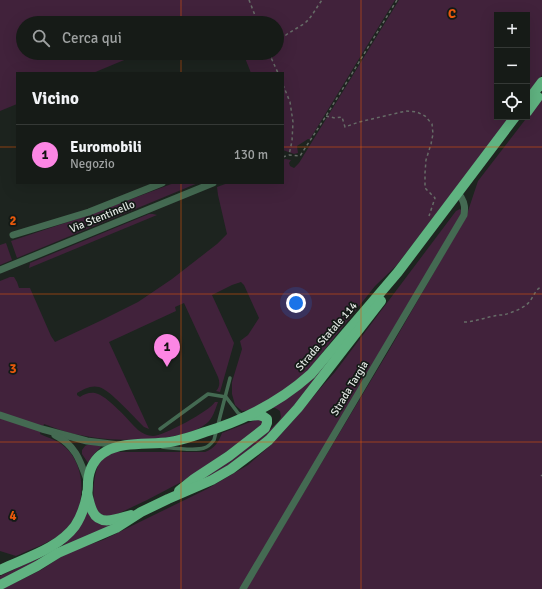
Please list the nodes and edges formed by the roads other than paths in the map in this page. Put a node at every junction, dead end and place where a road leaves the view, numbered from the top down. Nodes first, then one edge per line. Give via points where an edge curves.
1 (542, 82) edge
2 (542, 92) edge
3 (530, 98) edge
4 (530, 108) edge
5 (513, 120) edge
6 (521, 120) edge
7 (159, 184) edge
8 (211, 184) edge
9 (461, 197) junction
10 (13, 235) dead end
11 (19, 262) junction
12 (0, 270) edge
13 (0, 273) edge
14 (230, 378) dead end
15 (226, 397) junction
16 (0, 416) edge
17 (249, 416) junction
18 (42, 429) junction
19 (160, 429) dead end
20 (217, 429) junction
21 (127, 445) junction
22 (88, 489) junction
23 (168, 499) junction
24 (141, 512) junction
25 (0, 570) edge
26 (0, 585) edge
27 (243, 589) edge

1 - 3 main road
2 - 4 main road
5 - 17 main road, Strada Statale 114 via 398,272 311,374 289,393
6 - 9 main road, Strada Statale 114
7 - 10 street via 88,212
8 - 11 street, Via Stentinello
9 - 23 main road, Strada Statale 114 via 280,429 231,469
9 - 27 street, Strada Targia via 465,203 464,215
11 - 12 street, Via Stentinello
11 - 13 street
14 - 15 lane
15 - 17 lane via 238,413
15 - 19 lane via 208,394
15 - 20 lane
16 - 18 street
17 - 20 main road, Strada Statale 114
17 - 23 main road via 258,414 267,419 265,428
18 - 21 street via 87,441
18 - 22 street via 71,446 83,467
20 - 21 main road, Strada Statale 114 via 180,440
20 - 21 lane via 214,440 205,448
21 - 22 main road, Strada Statale 114 via 110,449 96,459 89,473
22 - 24 main road via 93,513 101,520 107,521
22 - 25 main road, Strada Statale 114 via 79,520 67,534 47,549
23 - 24 main road, Strada Statale 114
24 - 26 main road, Strada Statale 114 via 116,528 58,553

